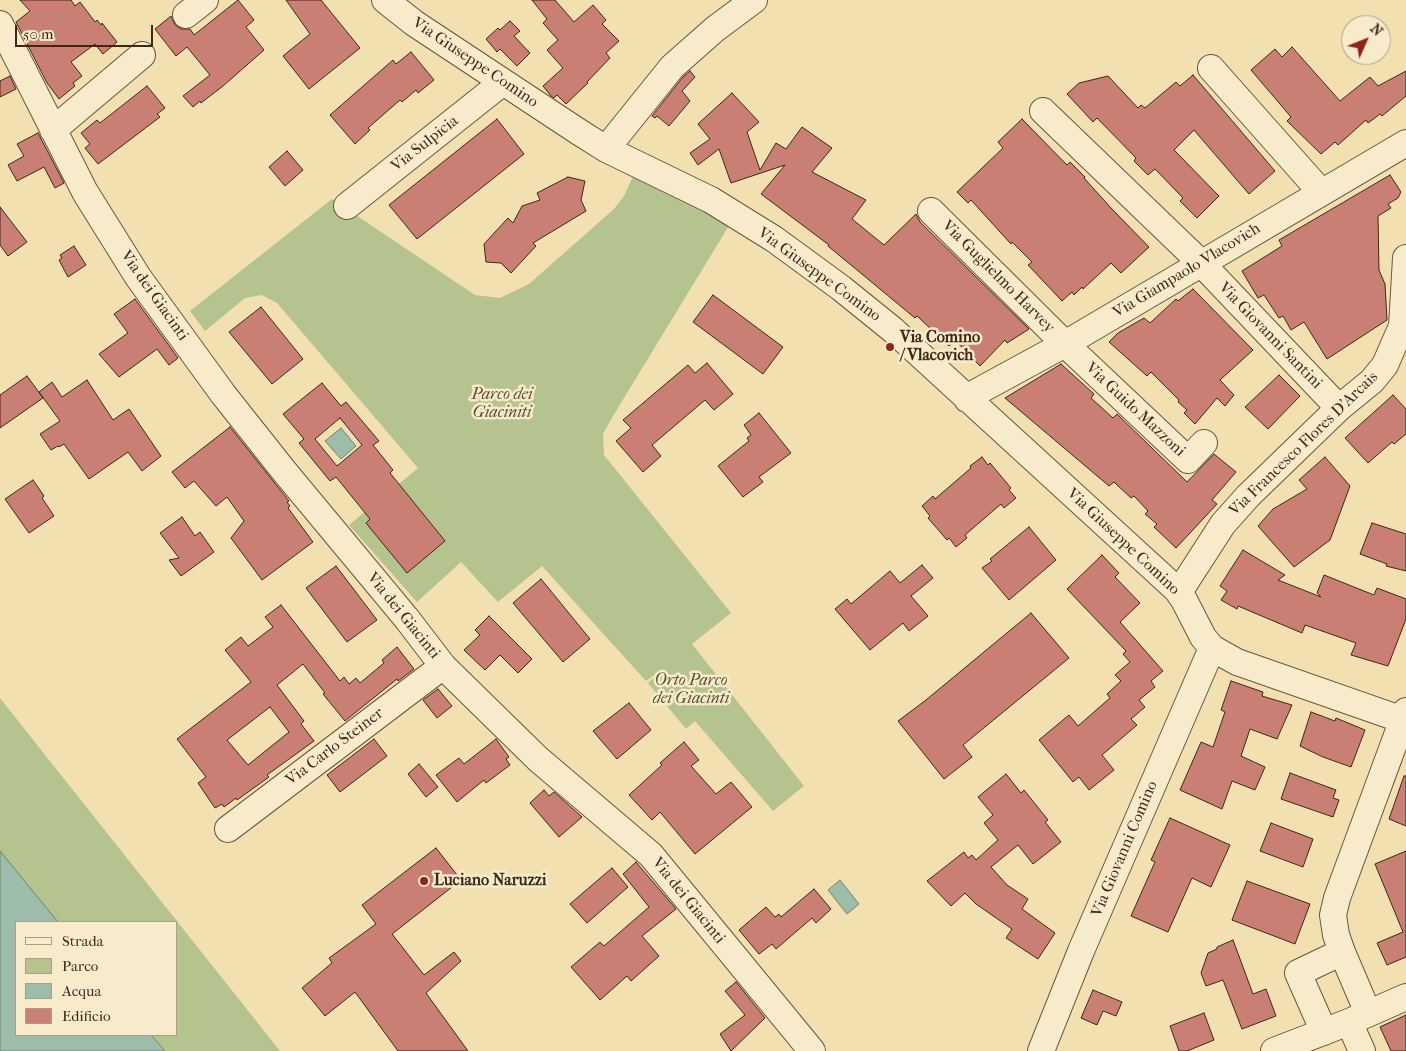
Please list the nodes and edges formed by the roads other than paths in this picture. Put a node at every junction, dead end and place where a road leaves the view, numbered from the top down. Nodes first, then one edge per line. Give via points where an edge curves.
1 (385, 0) edge
2 (754, 0) edge
3 (0, 24) edge
4 (142, 55) dead end
5 (1211, 68) dead end
6 (504, 82) junction
7 (1043, 111) dead end
8 (52, 130) junction
9 (1406, 143) edge
10 (606, 149) junction
11 (1321, 192) junction
12 (347, 206) dead end
13 (931, 211) dead end
14 (1406, 258) edge
15 (1200, 263) junction
16 (1065, 344) junction
17 (967, 399) junction
18 (1339, 408) junction
19 (1204, 443) dead end
20 (1177, 590) junction
21 (1212, 648) junction
22 (443, 666) junction
23 (1405, 718) edge
24 (228, 829) dead end
25 (1342, 952) junction
26 (1406, 997) edge
27 (1359, 1018) junction
28 (1324, 1032) junction
29 (812, 1051) edge
30 (1041, 1051) edge
31 (1274, 1051) edge
32 (1362, 1051) edge

1 - 6 street, Via Giuseppe Comino
2 - 10 street via 672,67
3 - 8 street, Via dei Giacinti
4 - 8 street
5 - 11 street
6 - 10 street, Via Giuseppe Comino
6 - 12 street, Via Sulpicia
7 - 15 street, Via Giovanni Santini
8 - 22 street, Via dei Giacinti via 85,192 128,260 190,348 284,472
9 - 11 street, Via Giampaolo Vlacovich
10 - 17 street, Via Giuseppe Comino via 711,200 774,240 893,330
11 - 15 street, Via Giampaolo Vlacovich
13 - 16 street, Via Guglielmo Harvey
14 - 18 street, Via Francesco Flores D'Arcais via 1402,326 1385,365 1372,381
15 - 16 street, Via Giampaolo Vlacovich
15 - 18 street, Via Giovanni Santini
16 - 17 street, Via Giampaolo Vlacovich
16 - 19 street, Via Guido Mazzoni via 1188,460
17 - 20 street, Via Giuseppe Comino
18 - 20 street, Via Francesco Flores D'Arcais via 1223,524 1183,586
20 - 21 street, Via Giuseppe Comino
21 - 23 street via 1237,662
21 - 30 street, Via Giovanni Comino
22 - 24 street, Via Carlo Steiner
22 - 29 street, Via dei Giacinti via 538,759 650,855
23 - 25 street via 1337,898 1333,915
25 - 27 street
25 - 28 street via 1298,973
26 - 27 street
27 - 28 street
27 - 32 street
28 - 31 street

